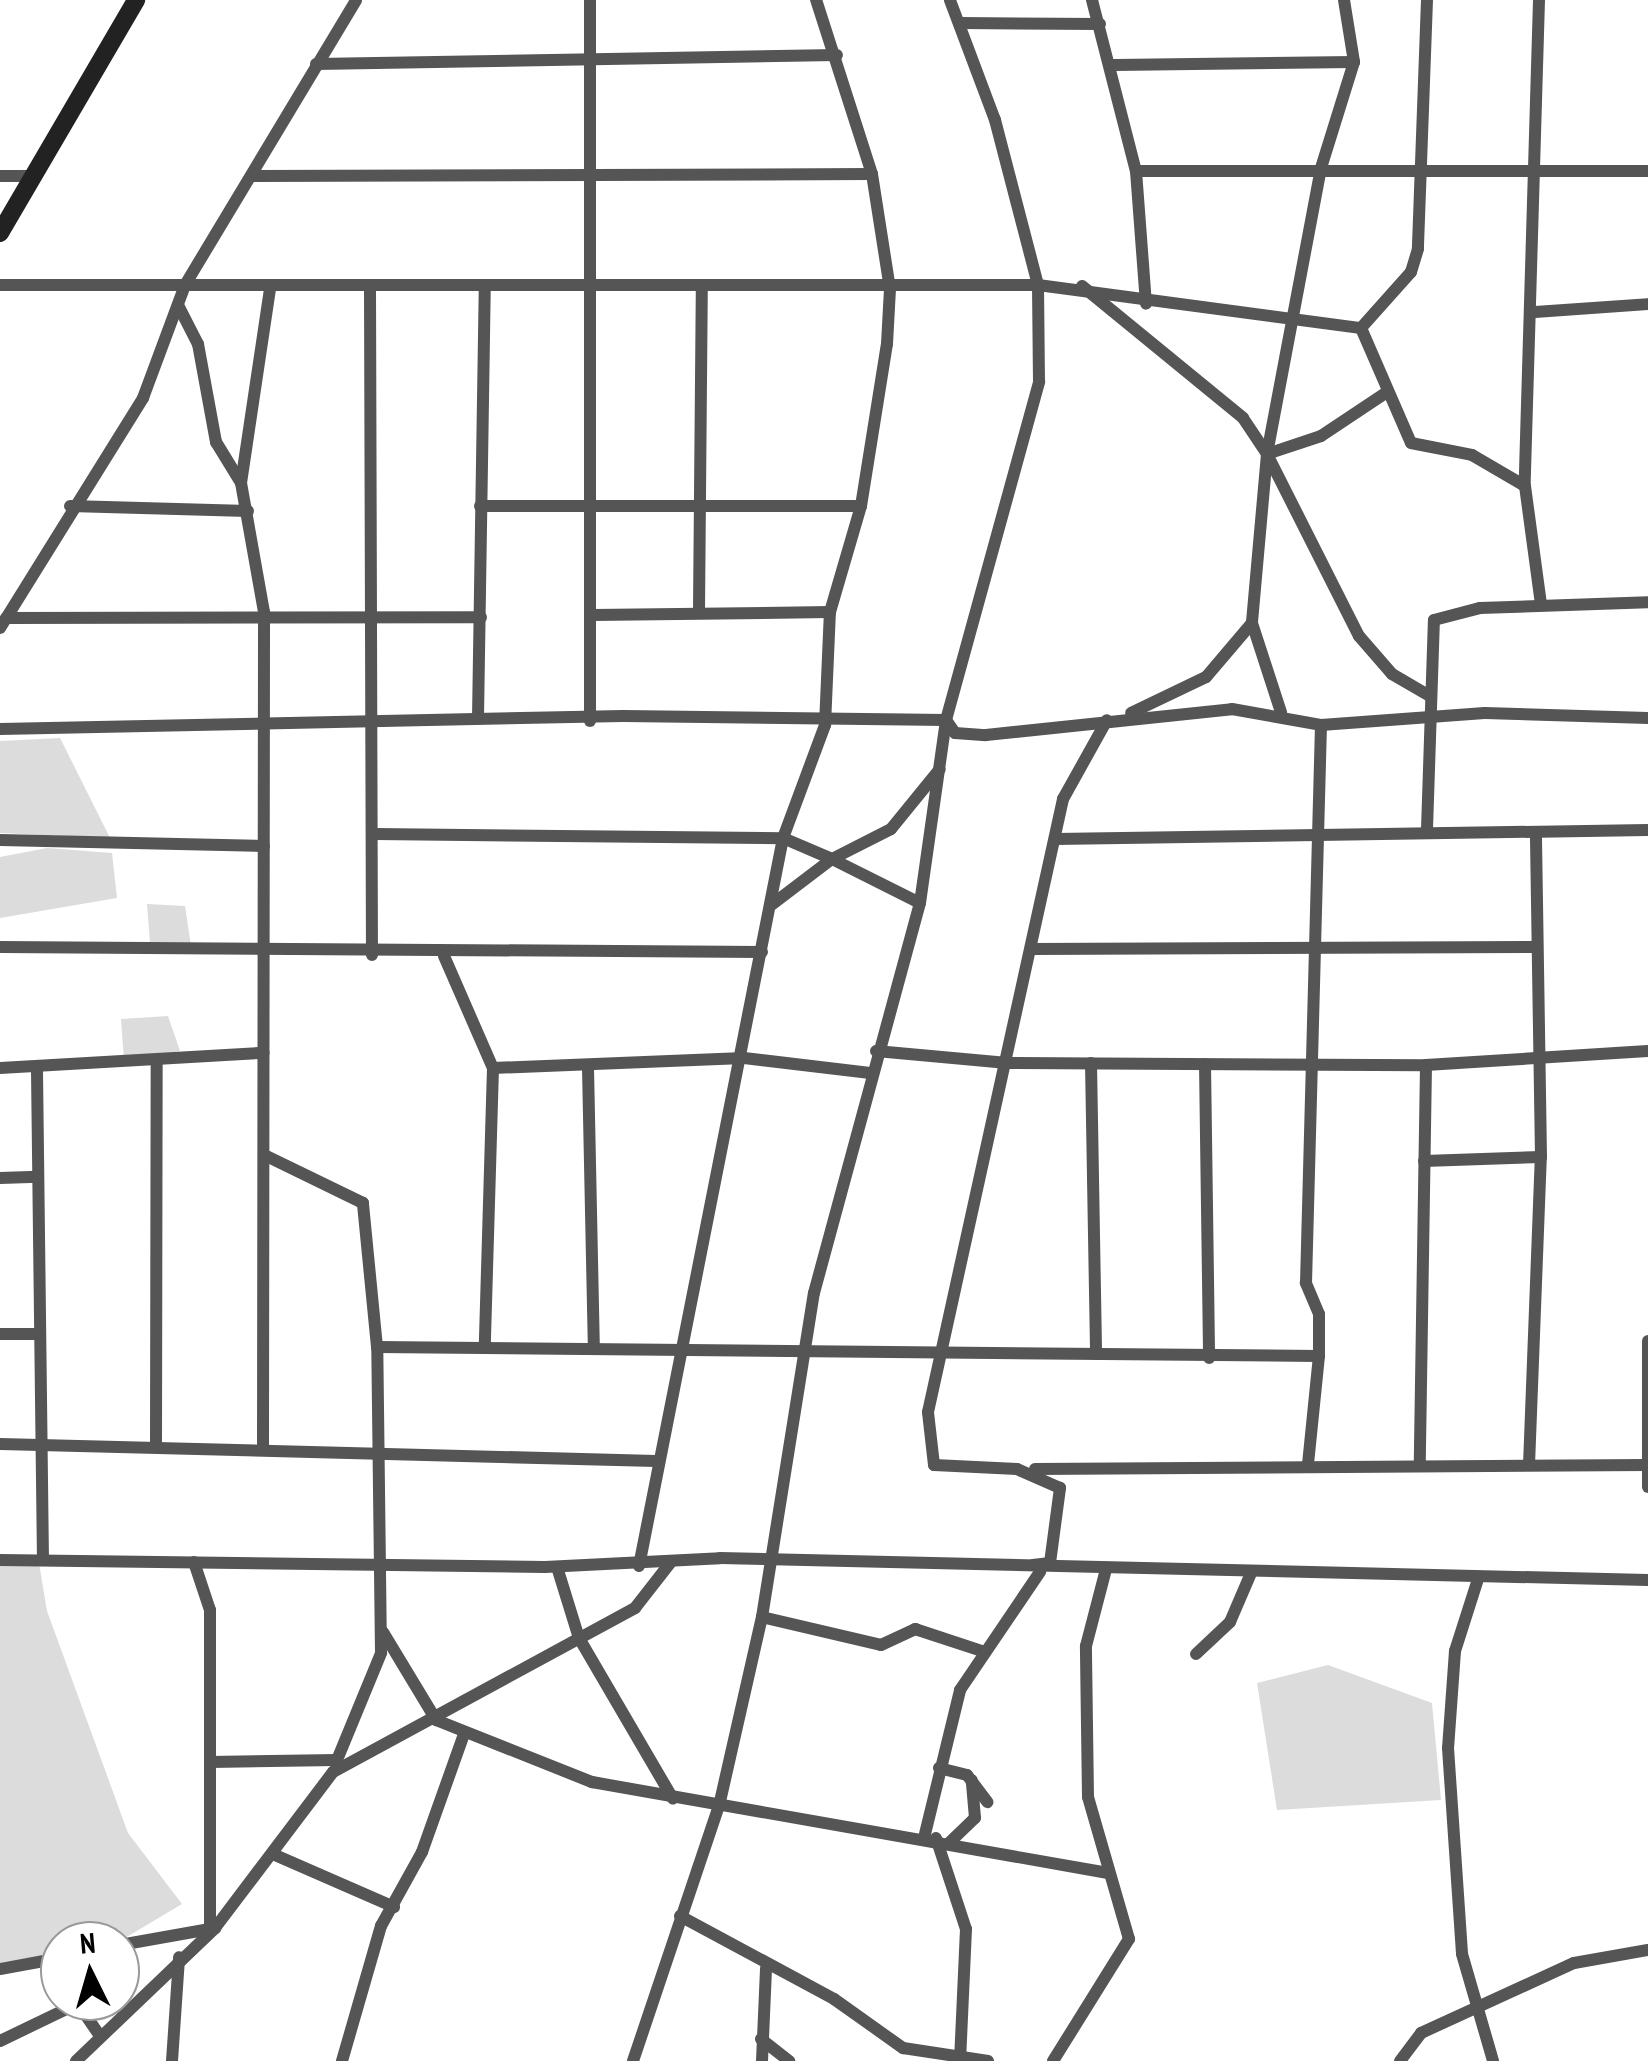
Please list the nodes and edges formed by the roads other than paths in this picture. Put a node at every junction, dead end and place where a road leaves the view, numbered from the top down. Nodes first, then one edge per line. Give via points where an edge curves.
1 (136, 0) edge
2 (356, 0) edge
3 (590, 0) edge
4 (816, 0) edge
5 (950, 0) edge
6 (1092, 0) edge
7 (1344, 0) edge
8 (1427, 0) edge
9 (1539, 0) edge
10 (960, 23) junction
11 (1100, 24) junction
12 (838, 55) junction
13 (1354, 62) junction
14 (590, 63) junction
15 (316, 64) junction
16 (1114, 65) junction
17 (1321, 168) junction
18 (1136, 171) junction
19 (1648, 171) edge
20 (1422, 172) junction
21 (591, 173) junction
22 (872, 174) junction
23 (1537, 175) junction
24 (0, 176) edge
25 (33, 176) junction
26 (252, 176) junction
27 (0, 233) edge
28 (185, 285) junction
29 (1038, 285) junction
30 (0, 286) edge
31 (1082, 286) junction
32 (702, 287) junction
33 (370, 288) junction
34 (485, 288) junction
35 (592, 288) junction
36 (890, 289) junction
37 (270, 290) junction
38 (1146, 304) junction
39 (1648, 304) edge
40 (178, 305) junction
41 (1535, 312) junction
42 (1288, 324) junction
43 (1361, 328) junction
44 (1387, 392) junction
45 (1267, 454) junction
46 (241, 483) junction
47 (1525, 486) junction
48 (706, 504) junction
49 (70, 506) junction
50 (480, 506) junction
51 (593, 506) junction
52 (861, 506) junction
53 (248, 511) junction
54 (1648, 602) edge
55 (1541, 604) junction
56 (699, 610) junction
57 (264, 612) junction
58 (830, 612) junction
59 (594, 615) junction
60 (481, 617) junction
61 (375, 622) junction
62 (3, 623) edge
63 (1252, 623) junction
64 (1428, 696) junction
65 (1281, 712) junction
66 (478, 718) junction
67 (1648, 718) edge
68 (1428, 719) junction
69 (946, 720) junction
70 (373, 721) junction
71 (590, 721) junction
72 (1102, 722) junction
73 (825, 725) junction
74 (1321, 725) junction
75 (265, 728) junction
76 (0, 729) edge
77 (940, 769) junction
78 (1427, 830) junction
79 (1648, 830) edge
80 (1314, 833) junction
81 (376, 834) junction
82 (1536, 834) junction
83 (783, 838) junction
84 (1055, 838) junction
85 (0, 840) edge
86 (264, 846) junction
87 (832, 859) junction
88 (920, 903) junction
89 (770, 906) junction
90 (0, 947) edge
91 (1532, 947) junction
92 (1314, 948) junction
93 (1031, 949) junction
94 (762, 952) junction
95 (372, 955) junction
96 (262, 956) junction
97 (444, 956) junction
98 (876, 1051) junction
99 (1648, 1051) edge
100 (264, 1052) junction
101 (744, 1058) junction
102 (1539, 1062) junction
103 (156, 1063) junction
104 (1007, 1063) junction
105 (1091, 1063) junction
106 (1205, 1064) junction
107 (1313, 1064) junction
108 (1426, 1065) junction
109 (0, 1068) edge
110 (492, 1068) junction
111 (588, 1068) junction
112 (38, 1070) junction
113 (870, 1073) junction
114 (264, 1156) junction
115 (1541, 1157) junction
116 (1424, 1161) junction
117 (38, 1177) junction
118 (0, 1178) edge
119 (0, 1334) edge
120 (40, 1334) junction
121 (485, 1342) junction
122 (1648, 1342) edge
123 (594, 1344) junction
124 (376, 1346) junction
125 (679, 1348) junction
126 (802, 1352) junction
127 (941, 1354) junction
128 (1096, 1354) junction
129 (1319, 1356) junction
130 (1209, 1358) junction
131 (0, 1444) edge
132 (45, 1444) junction
133 (156, 1445) junction
134 (264, 1450) junction
135 (377, 1454) junction
136 (656, 1460) junction
137 (1420, 1462) junction
138 (1308, 1464) junction
139 (1528, 1465) junction
140 (1646, 1466) edge
141 (1018, 1469) junction
142 (1648, 1487) edge
143 (771, 1559) junction
144 (0, 1560) edge
145 (43, 1560) junction
146 (194, 1562) junction
147 (383, 1562) junction
148 (670, 1562) junction
149 (640, 1566) junction
150 (557, 1567) junction
151 (1011, 1569) junction
152 (1106, 1569) junction
153 (1040, 1572) junction
154 (1251, 1573) junction
155 (1478, 1579) junction
156 (1648, 1580) edge
157 (762, 1617) junction
158 (383, 1632) junction
159 (580, 1638) junction
160 (985, 1652) junction
161 (1196, 1654) dead end
162 (436, 1720) junction
163 (464, 1734) junction
164 (210, 1762) junction
165 (335, 1766) junction
166 (939, 1768) junction
167 (972, 1780) junction
168 (673, 1799) junction
169 (987, 1802) dead end
170 (719, 1806) junction
171 (937, 1838) junction
172 (275, 1855) junction
173 (1108, 1873) junction
174 (394, 1907) junction
175 (680, 1916) junction
176 (213, 1927) junction
177 (140, 1941) edge
178 (1648, 1950) edge
179 (179, 1958) junction
180 (40, 1964) edge
181 (766, 1968) junction
182 (0, 1969) edge
183 (1479, 2010) junction
184 (40, 2020) edge
185 (89, 2021) edge
186 (100, 2036) junction
187 (761, 2039) junction
188 (0, 2041) edge
189 (960, 2057) edge
190 (76, 2061) edge
191 (172, 2061) edge
192 (342, 2061) edge
193 (633, 2061) edge
194 (762, 2061) edge
195 (789, 2061) edge
196 (988, 2061) edge
197 (1053, 2061) edge
198 (1400, 2061) edge
199 (1492, 2061) edge

1 - 25 street
2 - 15 street
3 - 14 street
4 - 12 street
5 - 10 street
6 - 11 street
7 - 13 street
8 - 20 street
9 - 23 street
10 - 11 street
10 - 29 street
11 - 16 street
12 - 14 street
12 - 22 street
13 - 16 street
13 - 17 street
14 - 15 street
14 - 21 street
15 - 26 street
16 - 18 street
17 - 18 street
17 - 20 street
17 - 42 street
18 - 38 street
19 - 23 street
20 - 23 street
20 - 43 street via 1411,272
21 - 22 street
21 - 26 street
21 - 35 street
22 - 36 street
23 - 41 street
24 - 25 street
25 - 27 street
26 - 28 street
28 - 30 street
28 - 37 street
28 - 40 street
29 - 31 street
29 - 36 street
29 - 69 street via 1039,382
31 - 38 street
31 - 45 street via 1243,418
32 - 35 street
32 - 36 street
32 - 48 street
33 - 34 street
33 - 37 street
33 - 61 street
34 - 35 street
34 - 50 street
35 - 51 street
36 - 52 street
37 - 46 street
38 - 42 street
39 - 41 street
40 - 46 street via 204,363 216,442
40 - 49 street via 143,398
41 - 47 street
42 - 43 street
42 - 45 street
43 - 44 street
44 - 45 street via 1321,436
44 - 47 street via 1411,443 1472,455
45 - 63 street
45 - 64 street via 1359,636 1392,674
46 - 53 street
47 - 55 street
48 - 51 street
48 - 52 street
48 - 56 street
49 - 53 street
49 - 62 street
50 - 51 street
50 - 60 street
51 - 59 street
52 - 58 street
53 - 57 street
54 - 55 street
55 - 64 street via 1440,614 1427,634
56 - 58 street
56 - 59 street
57 - 61 street
57 - 62 street
57 - 75 street
58 - 73 street
59 - 71 street
60 - 61 street
60 - 66 street
61 - 70 street
63 - 65 street
63 - 72 street via 1193,685
64 - 68 street
65 - 72 street
65 - 74 street
66 - 70 street
66 - 71 street
67 - 68 street
68 - 74 street
68 - 78 street
69 - 72 street via 966,735
69 - 73 street
69 - 77 street
70 - 75 street
70 - 81 street
71 - 73 street
72 - 84 street via 1075,763
73 - 83 street
74 - 80 street
75 - 76 street
75 - 86 street
77 - 87 street via 891,829
77 - 88 street
78 - 80 street
78 - 82 street
79 - 82 street
80 - 84 street
80 - 92 street
81 - 83 street
81 - 95 street
82 - 91 street
83 - 87 street
83 - 89 street
84 - 93 street
85 - 86 street
86 - 96 street
87 - 88 street
87 - 89 street
88 - 98 street
89 - 94 street
90 - 96 street
91 - 92 street
91 - 102 street
92 - 93 street
92 - 107 street
93 - 104 street
94 - 97 street
94 - 101 street
95 - 96 street
95 - 97 street
96 - 100 street
97 - 110 street
98 - 104 street
98 - 113 street
99 - 102 street
100 - 103 street
100 - 114 street
101 - 111 street
101 - 113 street
101 - 125 street
102 - 108 street
102 - 115 street
103 - 112 street
103 - 133 street
104 - 105 street
104 - 127 street
105 - 106 street
105 - 128 street
106 - 107 street
106 - 130 street
107 - 108 street
107 - 129 street via 1306,1283 1320,1314
108 - 116 street
109 - 112 street
110 - 111 street
110 - 121 street
111 - 123 street
112 - 117 street
113 - 126 street
114 - 124 street via 362,1203
114 - 134 street
115 - 116 street
115 - 139 street
116 - 137 street
117 - 118 street
117 - 120 street
119 - 120 street
120 - 132 street
121 - 123 street
121 - 124 street
122 - 140 street
123 - 125 street
124 - 135 street
125 - 126 street
125 - 136 street
126 - 127 street
126 - 143 street
127 - 128 street
127 - 141 street via 928,1412 934,1465
128 - 130 street
129 - 130 street
129 - 138 street
131 - 132 street
132 - 133 street
132 - 145 street
133 - 134 street
134 - 135 street
135 - 136 street
135 - 147 street
136 - 149 street
137 - 138 street
137 - 139 street
138 - 141 street
139 - 140 street
140 - 142 street
141 - 151 street via 1060,1488 1062,1512 1050,1563
143 - 148 street
143 - 151 street
143 - 157 street
144 - 145 street
145 - 146 street
146 - 147 street
146 - 164 street via 210,1610
147 - 150 street
147 - 158 street
148 - 149 street
148 - 159 street via 635,1608
149 - 150 street
150 - 159 street
151 - 153 street
152 - 153 street
152 - 154 street
152 - 173 street via 1086,1646 1090,1822
153 - 160 street
154 - 155 street
154 - 161 street via 1230,1622
155 - 156 street
155 - 183 street via 1447,1714 1462,1954
157 - 160 street via 881,1645 915,1629
157 - 170 street
158 - 162 street
158 - 165 street via 379,1665
159 - 162 street
159 - 168 street
160 - 166 street via 960,1690
162 - 163 street
162 - 165 street
163 - 168 street via 592,1782
163 - 174 street
164 - 165 street
164 - 176 street
165 - 172 street
166 - 167 street
166 - 171 street
167 - 169 street
167 - 171 street via 975,1818
168 - 170 street
170 - 171 street
170 - 175 street
171 - 173 street
171 - 189 street via 966,1930
172 - 174 street
172 - 176 street
173 - 197 street via 1128,1920 1124,1955
174 - 192 street
175 - 181 street
175 - 193 street
176 - 177 street
176 - 179 street
178 - 183 street via 1574,1964
179 - 186 street
179 - 191 street
180 - 182 street
181 - 187 street
181 - 189 street via 834,1999 903,2048
183 - 198 street via 1421,2033
183 - 199 street
184 - 188 street
185 - 186 street
186 - 190 street
187 - 194 street
187 - 195 street
189 - 196 street

